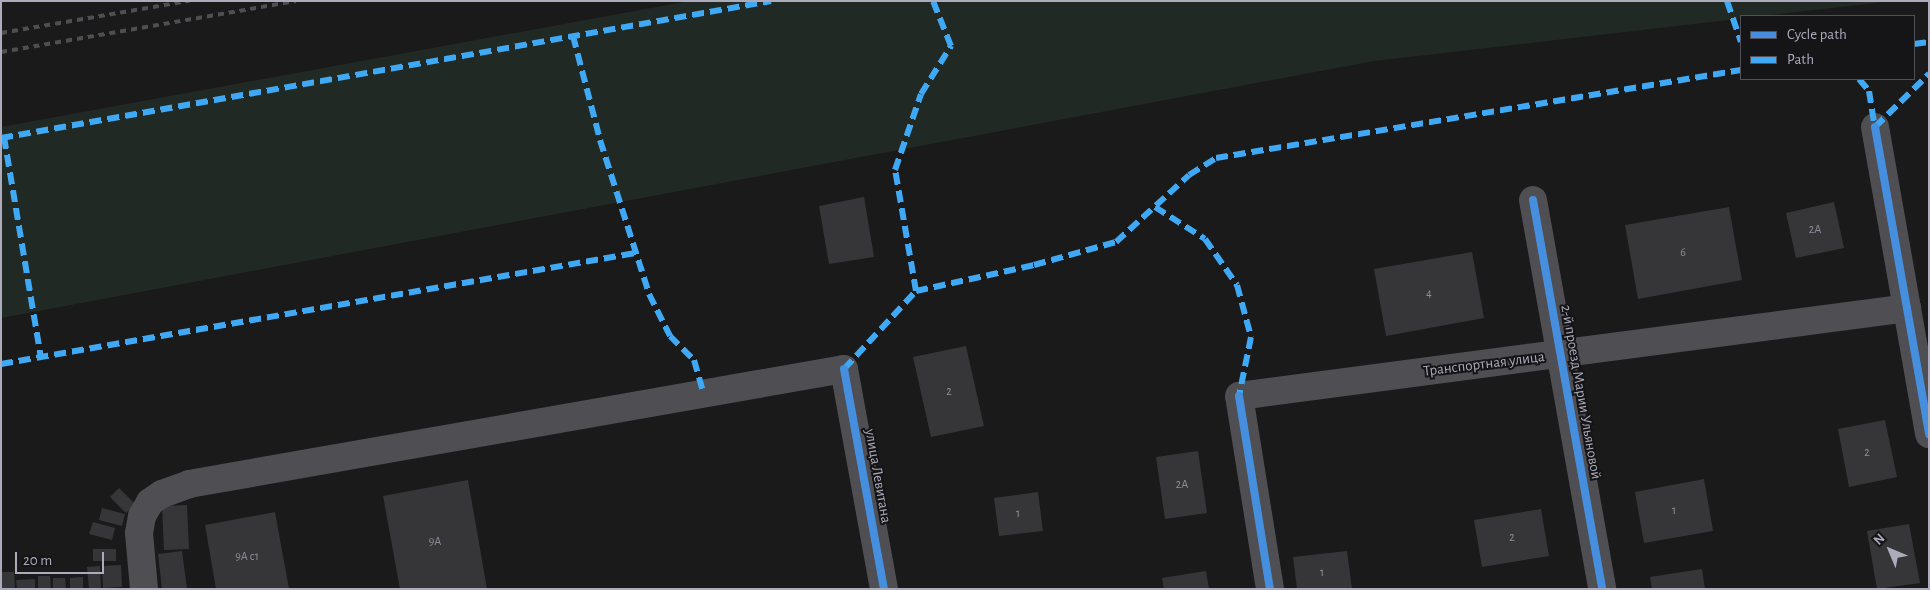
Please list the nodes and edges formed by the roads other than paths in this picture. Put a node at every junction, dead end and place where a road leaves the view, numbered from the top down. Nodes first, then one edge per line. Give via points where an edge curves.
1 (1875, 127) dead end
2 (1533, 200) dead end
3 (1907, 308) junction
4 (1560, 354) junction
5 (1929, 434) edge
6 (144, 589) edge
7 (884, 589) edge
8 (1270, 589) edge
9 (1602, 589) edge

1 - 3 street
2 - 4 street, 2-й проезд Марии Ульяновой
3 - 4 street, Транспортная улица
3 - 5 street
4 - 8 street, Транспортная улица via 1239,396
4 - 9 street, 2-й проезд Марии Ульяновой
6 - 7 street, улица Левитана via 139,550 142,516 150,502 189,484 844,369

